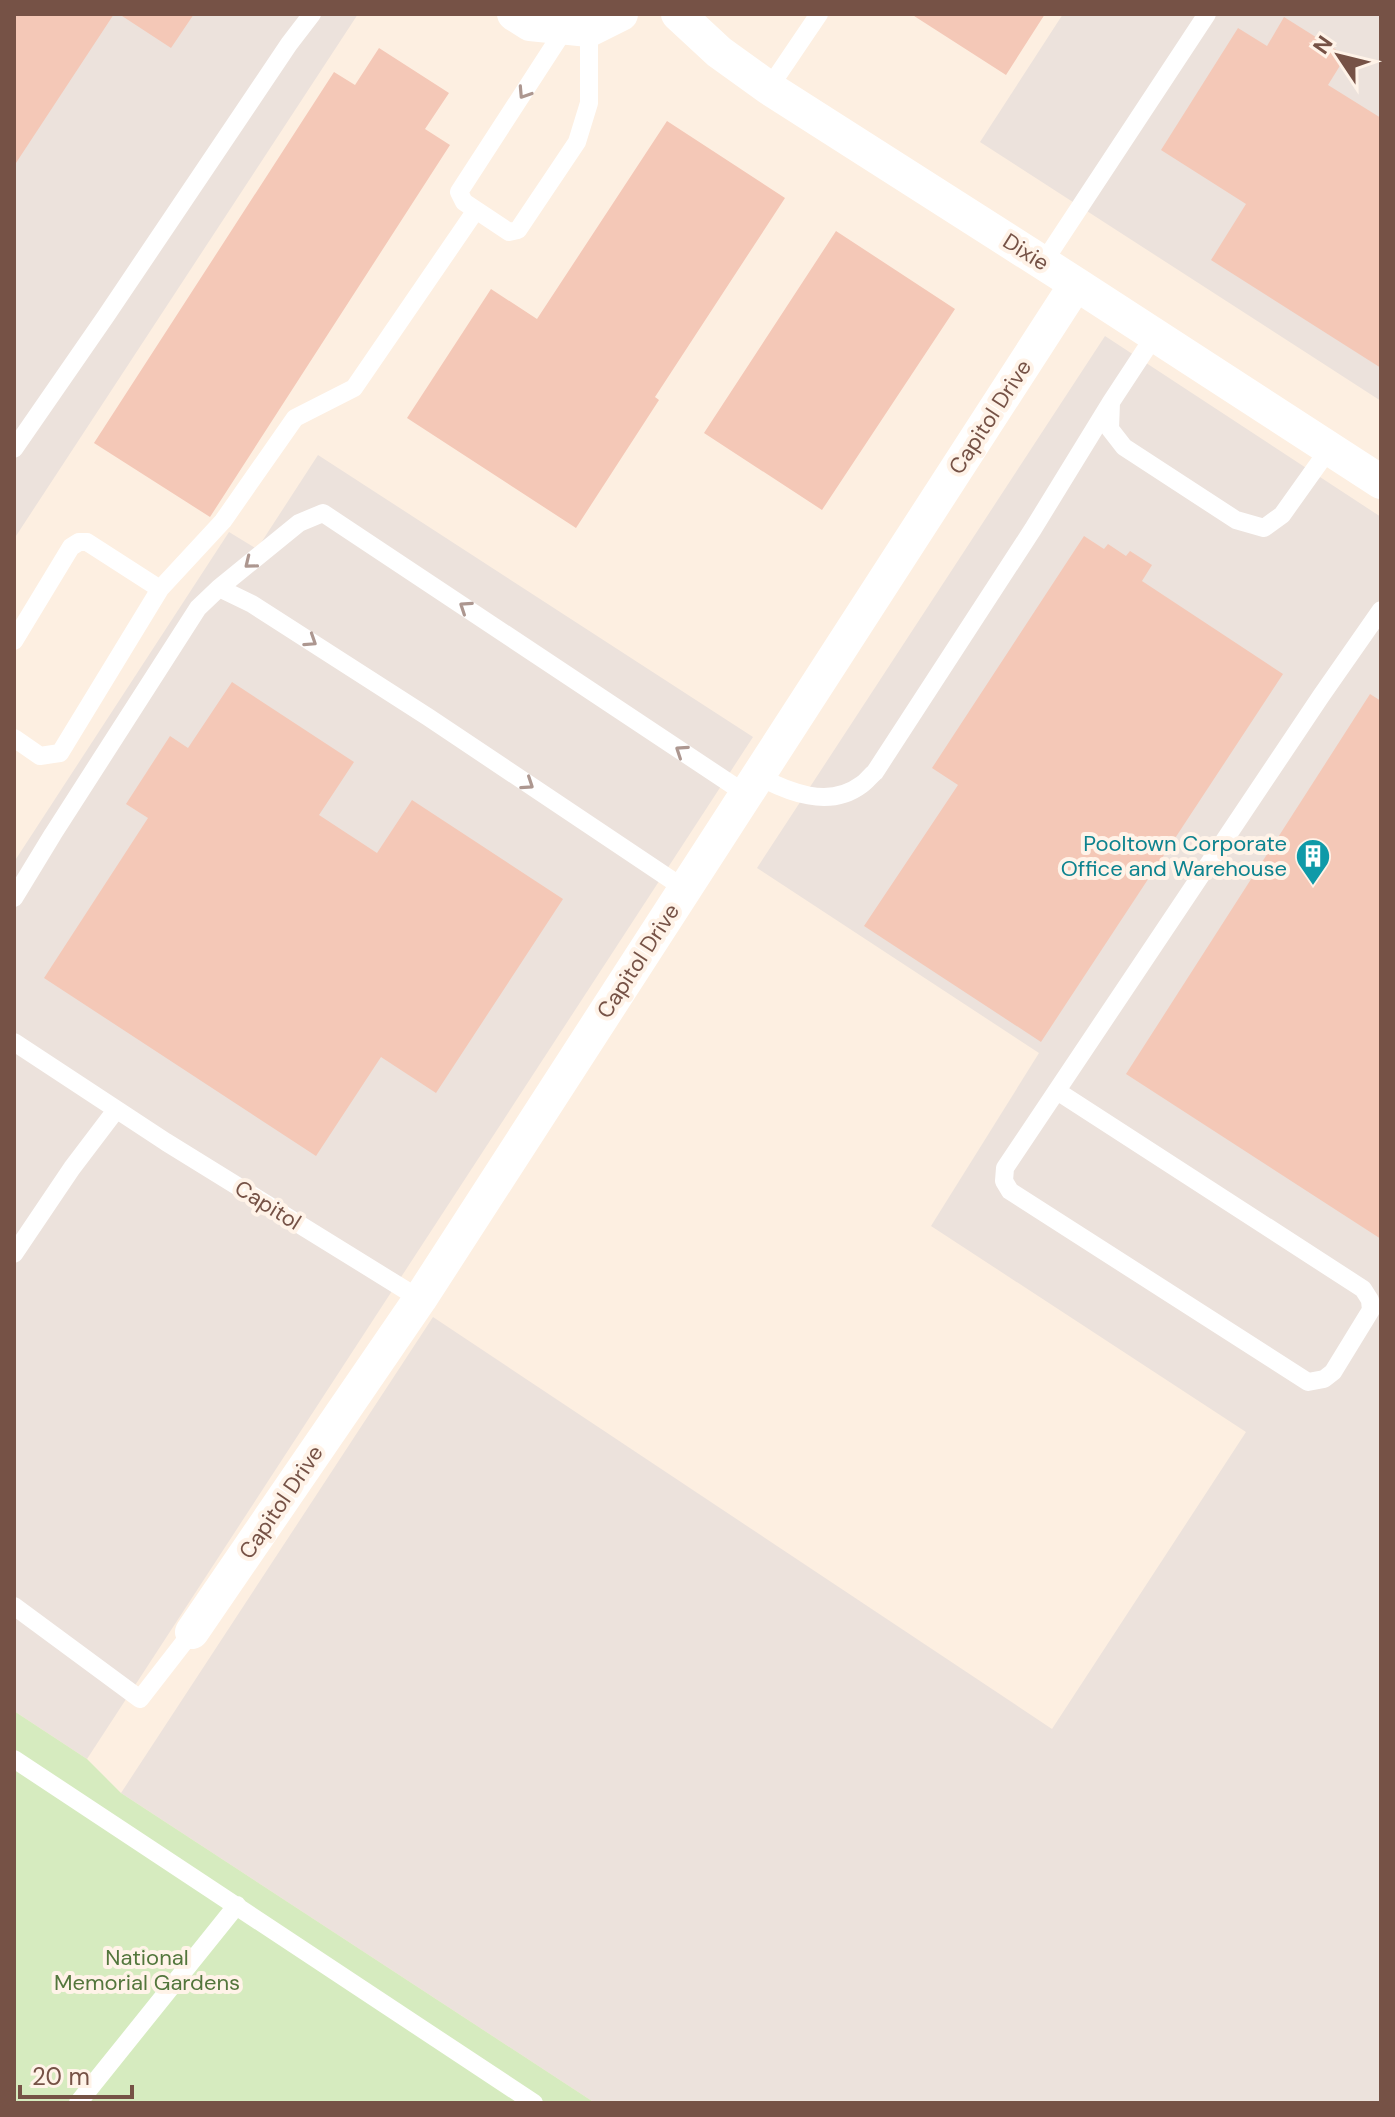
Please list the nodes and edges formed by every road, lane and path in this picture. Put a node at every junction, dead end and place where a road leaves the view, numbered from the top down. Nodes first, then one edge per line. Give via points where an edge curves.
1 (312, 14) edge
2 (514, 14) edge
3 (621, 14) edge
4 (678, 14) edge
5 (819, 14) edge
6 (1207, 14) edge
7 (578, 28) junction
8 (769, 88) junction
9 (476, 210) junction
10 (1043, 263) junction
11 (1076, 284) junction
12 (1155, 335) junction
13 (1111, 402) junction
14 (14, 449) edge
15 (1329, 449) junction
16 (1381, 482) edge
17 (219, 588) junction
18 (160, 589) junction
19 (1381, 610) edge
20 (14, 641) edge
21 (14, 738) edge
22 (752, 785) junction
23 (685, 889) junction
24 (14, 898) edge
25 (14, 1042) edge
26 (1057, 1091) junction
27 (116, 1110) junction
28 (14, 1254) edge
29 (420, 1299) junction
30 (14, 1606) edge
31 (192, 1632) joint
32 (14, 1759) edge
33 (237, 1905) junction
34 (78, 2103) edge
35 (534, 2103) edge

1 - 14 lane
2 - 7 street via 530,24
3 - 7 street
4 - 8 street, Dixie
5 - 8 lane
6 - 10 lane
7 -> 9 lane via 459,192
7 - 9 lane via 589,103 577,142 518,230 509,232
8 - 10 street, Dixie
9 - 18 lane via 354,388 295,418 223,521
10 - 11 street, Dixie
11 - 12 street, Dixie
11 - 22 street, Capitol Drive
12 - 13 lane
12 - 15 street, Dixie
13 - 15 lane via 1110,429 1124,447 1236,520 1264,528 1282,515
13 - 22 lane via 875,772 843,794 819,797
15 - 16 street, Dixie
22 -> 17 lane via 323,513 299,523
17 -> 23 lane via 428,717
17 - 24 lane via 198,608
18 - 20 lane via 87,542 79,542
18 - 21 lane via 60,753 40,756
19 - 26 lane
22 - 23 street, Capitol Drive
23 - 29 street, Capitol Drive
25 - 27 lane, Capitol
26 - 26 lane via 1363,1289 1371,1310 1333,1372 1308,1382 1010,1191 1005,1168
27 - 28 lane
27 - 29 lane, Capitol
29 - 31 street, Capitol Drive
30 - 31 lane via 140,1699
32 - 33 lane
33 - 34 lane
33 - 35 lane

